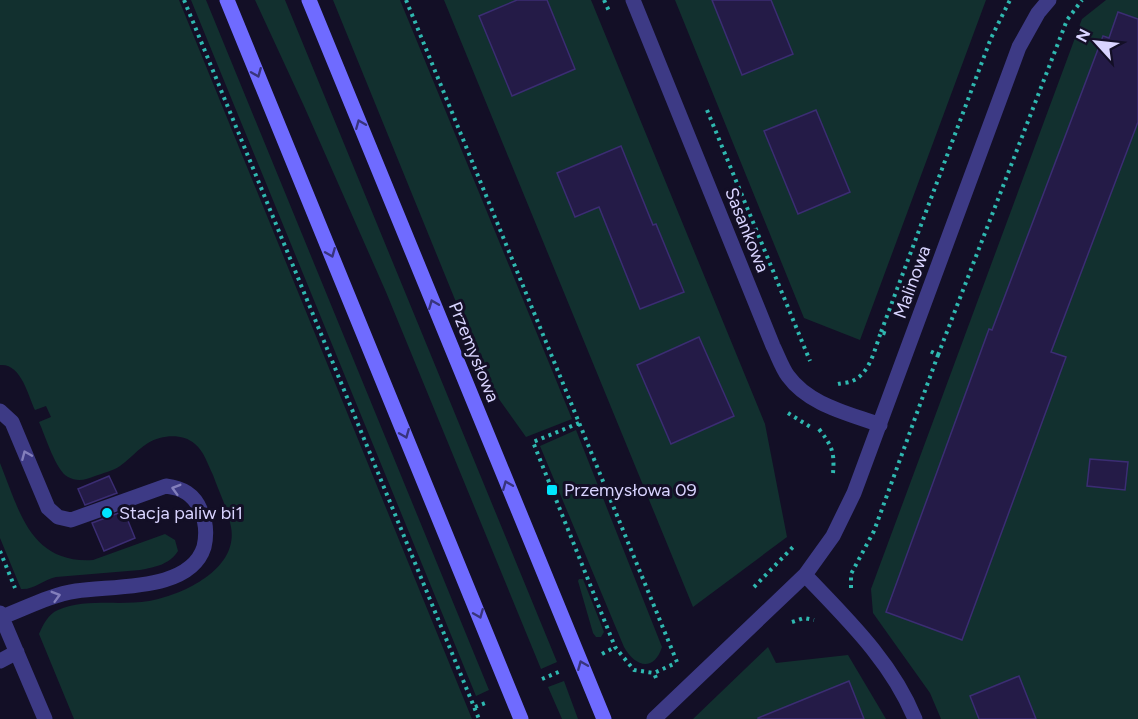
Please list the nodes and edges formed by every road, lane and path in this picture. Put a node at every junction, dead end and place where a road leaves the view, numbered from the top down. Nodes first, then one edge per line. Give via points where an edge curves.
1 (184, 0) edge
2 (227, 0) edge
3 (309, 0) edge
4 (406, 0) edge
5 (633, 0) edge
6 (1010, 0) edge
7 (1048, 0) edge
8 (1082, 0) edge
9 (706, 109) dead end
10 (881, 332) dead end
11 (938, 355) dead end
12 (814, 367) dead end
13 (828, 380) dead end
14 (838, 383) dead end
15 (0, 411) edge
16 (579, 423) junction
17 (880, 424) junction
18 (805, 575) junction
19 (1, 615) edge
20 (615, 647) junction
21 (16, 652) junction
22 (599, 655) dead end
23 (0, 661) edge
24 (677, 662) dead end
25 (563, 670) dead end
26 (654, 673) dead end
27 (542, 679) dead end
28 (495, 699) dead end
29 (475, 708) junction
30 (45, 719) edge
31 (479, 719) edge
32 (521, 719) edge
33 (604, 719) edge
34 (654, 719) edge
35 (915, 719) edge

1 - 29 path
2 -> 32 main road
33 -> 3 main road, Przemysłowa
4 - 16 path
5 - 17 street, Sasankowa via 788,376 805,393 828,406
6 - 10 path via 991,38
7 - 17 street, Malinowa via 1018,47
8 - 11 path via 1067,20
9 - 12 path
13 - 14 path
19 -> 15 street via 76,591 150,584 178,575 201,558 206,522 189,493 166,486 71,520 58,517 48,508 12,422
16 - 20 path via 533,441
16 - 24 path
17 - 18 street, Malinowa via 854,493
18 - 34 street, Malinowa
18 - 35 street via 876,652 906,696
19 - 21 street
20 - 22 path
20 - 26 path via 634,670
21 - 23 street
21 - 30 street
25 - 27 path
28 - 29 path
29 - 31 path

